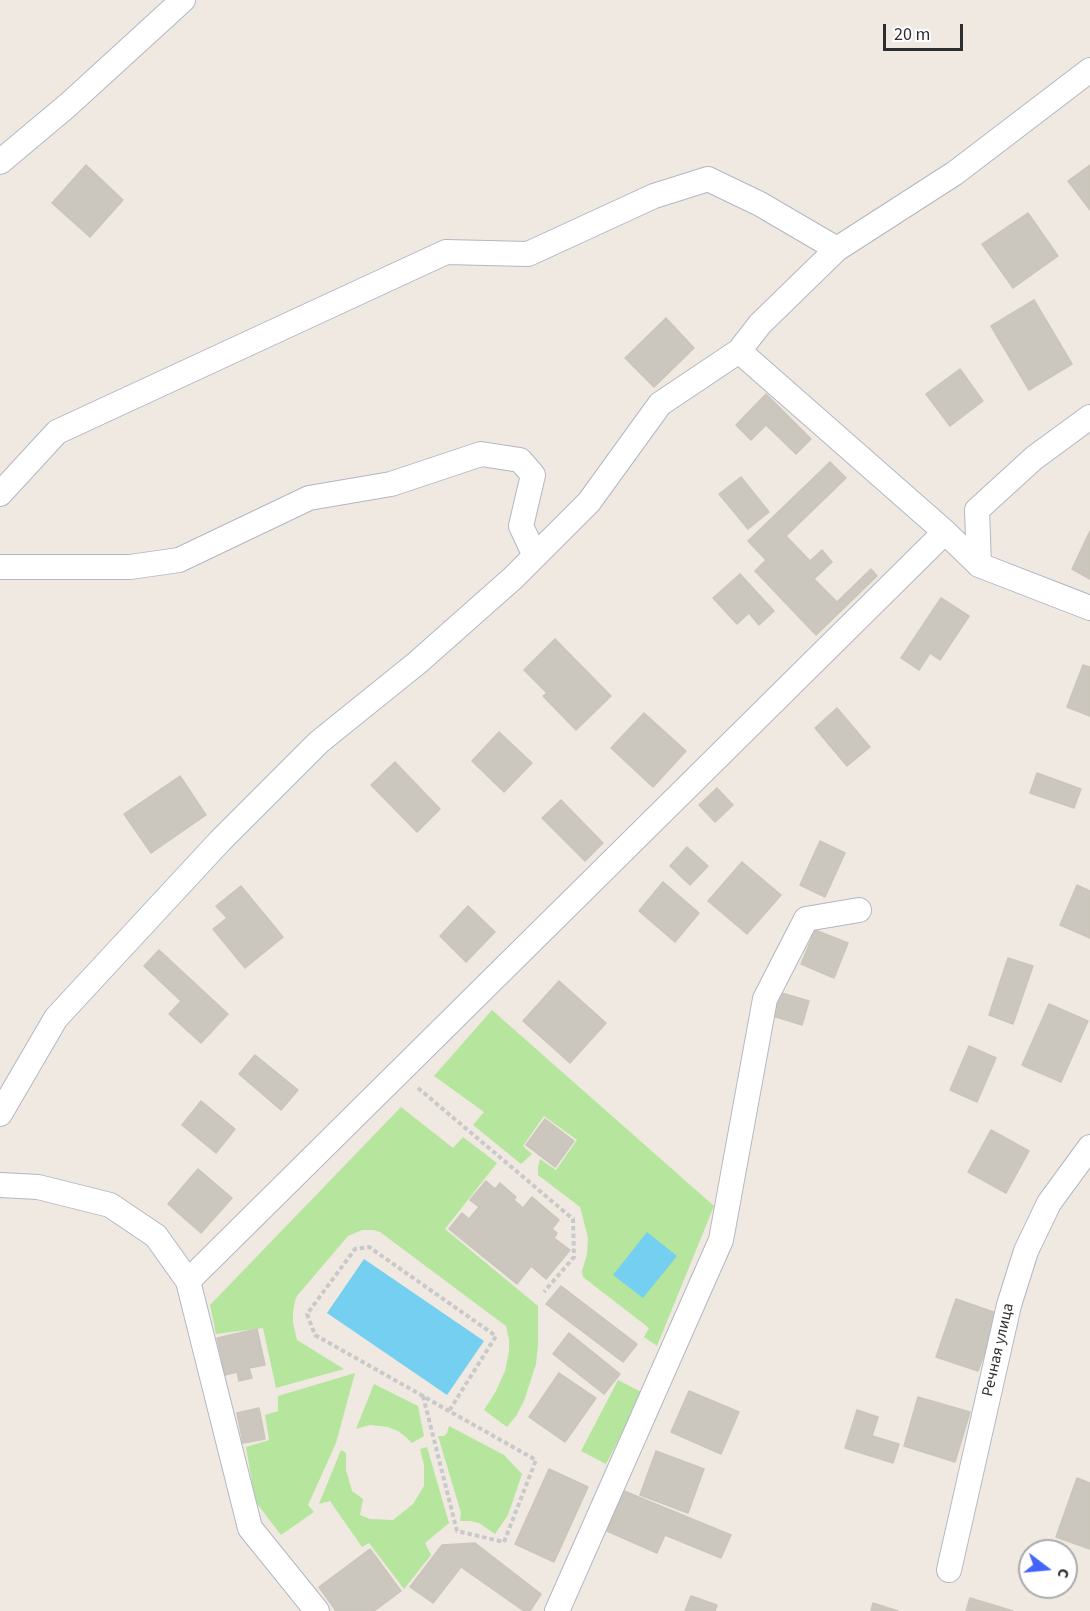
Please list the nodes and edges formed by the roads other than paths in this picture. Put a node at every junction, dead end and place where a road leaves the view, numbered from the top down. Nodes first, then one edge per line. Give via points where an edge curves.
1 (183, 0) edge
2 (1090, 70) edge
3 (0, 162) edge
4 (837, 249) junction
5 (739, 351) junction
6 (1090, 417) edge
7 (0, 494) edge
8 (945, 532) junction
9 (535, 556) junction
10 (979, 565) junction
11 (0, 567) edge
12 (1090, 608) edge
13 (859, 910) dead end
14 (0, 1114) edge
15 (1090, 1147) edge
16 (0, 1185) edge
17 (188, 1281) junction
18 (949, 1570) dead end
19 (317, 1611) edge
20 (557, 1611) edge

1 - 3 street
2 - 4 street via 955,173
4 - 5 street via 760,324
4 - 7 street via 708,179 654,196 528,254 446,252 57,432
5 - 8 street
5 - 9 street via 660,404 589,502
6 - 10 street via 1034,458 977,510
8 - 10 street
8 - 17 street
9 - 11 street via 521,526 533,475 520,460 481,454 391,484 309,498 179,560 130,567
9 - 14 street via 417,663 320,741 220,841 56,1018
10 - 12 street
13 - 20 street via 806,919 765,999 721,1240
15 - 18 street, Речная улица via 1049,1203 1026,1251 1009,1305
16 - 17 street via 38,1187 110,1205 156,1236
17 - 19 street via 250,1528

